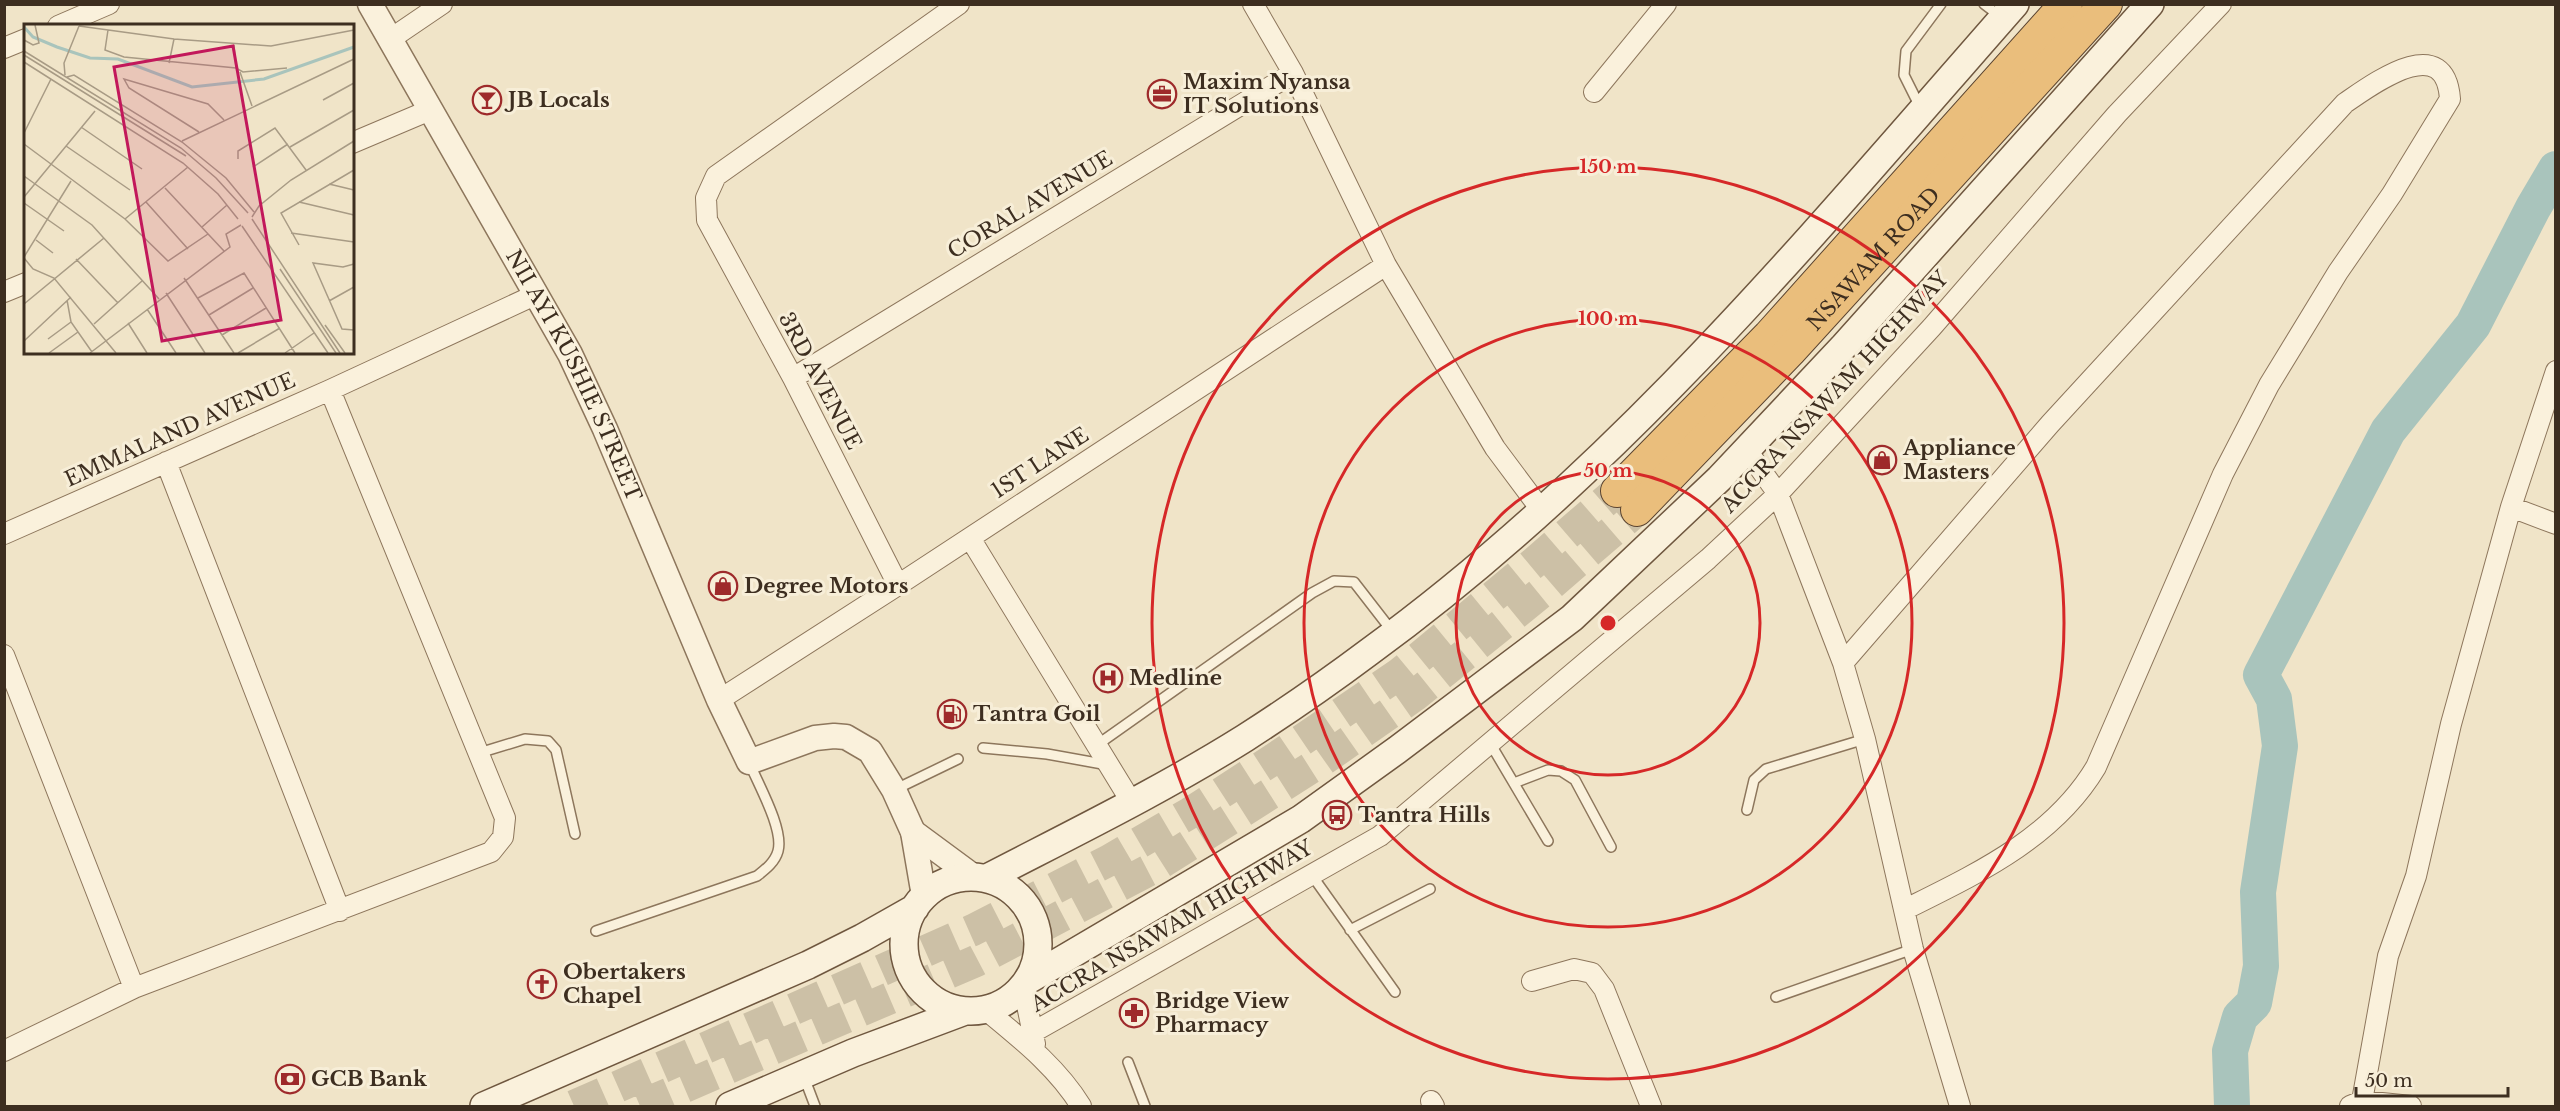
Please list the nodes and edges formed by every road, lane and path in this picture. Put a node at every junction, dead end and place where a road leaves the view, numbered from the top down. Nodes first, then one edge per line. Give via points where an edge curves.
1 (108, 4) edge
2 (370, 4) edge
3 (442, 4) edge
4 (959, 4) edge
5 (1253, 4) edge
6 (1666, 4) edge
7 (1941, 4) edge
8 (2066, 4) edge
9 (2106, 4) edge
10 (2150, 4) edge
11 (2221, 4) edge
12 (2001, 9) edge
13 (63, 24) edge
14 (390, 39) junction
15 (24, 40) edge
16 (4, 48) edge
17 (1293, 73) junction
18 (1594, 92) dead end
19 (430, 110) junction
20 (1922, 110) junction
21 (354, 142) edge
22 (1386, 265) junction
23 (24, 284) edge
24 (4, 292) edge
25 (537, 294) junction
26 (2556, 371) edge
27 (792, 378) junction
28 (330, 390) junction
29 (1746, 449) junction
30 (166, 462) junction
31 (1778, 494) junction
32 (2511, 507) junction
33 (1542, 511) junction
34 (2556, 524) edge
35 (4, 534) edge
36 (970, 538) junction
37 (898, 585) junction
38 (1394, 633) junction
39 (4, 655) edge
40 (1843, 663) junction
41 (719, 700) junction
42 (1865, 739) junction
43 (1490, 743) junction
44 (1097, 746) junction
45 (983, 748) dead end
46 (479, 753) junction
47 (958, 759) dead end
48 (749, 762) junction
49 (1109, 765) junction
50 (1514, 783) junction
51 (894, 790) junction
52 (1132, 803) junction
53 (1747, 810) dead end
54 (912, 832) junction
55 (575, 834) dead end
56 (1548, 841) dead end
57 (1611, 847) dead end
58 (1311, 874) junction
59 (980, 878) junction
60 (1430, 889) dead end
61 (920, 902) junction
62 (1904, 910) junction
63 (340, 911) junction
64 (1350, 930) junction
65 (596, 931) dead end
66 (1913, 949) junction
67 (1532, 981) dead end
68 (1026, 983) junction
69 (134, 988) junction
70 (1395, 992) dead end
71 (1776, 997) dead end
72 (975, 1010) junction
73 (1030, 1040) junction
74 (4, 1051) edge
75 (1128, 1062) dead end
76 (803, 1075) junction
77 (741, 1104) edge
78 (2356, 1104) edge
79 (484, 1107) edge
80 (815, 1107) edge
81 (1082, 1107) edge
82 (1145, 1107) edge
83 (1651, 1107) edge
84 (1960, 1107) edge
85 (2411, 1107) edge

1 - 13 street
2 - 14 street, NII AYI KUSHIE STREET
3 - 14 street
4 - 27 street, 3RD AVENUE via 716,176 706,198 707,220
5 - 17 street
6 - 18 street
7 - 20 lane via 1906,51 1904,75
8 - 9 highway, NSAWAM ROAD via 1768,336 1627,500 1790,351
10 - 29 main road via 1844,346
11 - 31 street, ACCRA NSAWAM HIGHWAY via 2116,114 1932,327
12 - 20 main road
14 - 19 street, NII AYI KUSHIE STREET
15 - 16 street
17 - 22 street
17 - 27 street, CORAL AVENUE
19 - 21 street
19 - 25 street, NII AYI KUSHIE STREET
20 - 33 main road via 1739,317 1593,465
22 - 33 street via 1495,448
22 - 36 street, 1ST LANE
23 - 24 street
25 - 28 street, EMMALAND AVENUE
25 - 41 street, NII AYI KUSHIE STREET via 605,429
26 - 32 street
27 - 37 street, 3RD AVENUE
28 - 30 street, EMMALAND AVENUE
28 - 46 street
29 - 31 street
29 - 68 main road via 1572,618 1398,750 1301,819
30 - 35 street, EMMALAND AVENUE
30 - 63 street
31 - 40 street
31 - 43 street, ACCRA NSAWAM HIGHWAY via 1708,559
32 - 34 street
32 - 78 street via 2451,724 2416,876 2388,956
33 - 38 main road
36 - 37 street, 1ST LANE
36 - 44 street
37 - 41 street, 1ST LANE
38 - 44 lane via 1354,582 1334,581
38 - 52 main road via 1245,738
39 - 69 street
40 - 42 street
40 - 62 street via 2050,424 2345,103 2390,73 2418,64 2438,70 2448,81 2450,99 2269,385 2223,474 2082,792 2018,848 1981,872
41 - 48 street, NII AYI KUSHIE STREET
42 - 53 lane via 1766,769 1754,780
42 - 62 street
43 - 50 lane
43 - 58 street, ACCRA NSAWAM HIGHWAY via 1380,836
44 - 49 street
45 - 49 lane
46 - 55 lane via 525,739 548,741 556,750
46 - 63 street via 505,818 503,837 491,852
47 - 51 lane
48 - 51 street via 815,738 846,737 870,751
48 - 65 lane via 779,834 778,851 771,865 757,876
49 - 52 street
50 - 56 lane
50 - 57 lane via 1548,770 1561,771 1575,780
51 - 54 street
52 - 59 main road
54 - 59 street
54 - 61 street
58 - 64 lane
58 - 73 street, ACCRA NSAWAM HIGHWAY
59 - 61 main road via 956,879 939,885
59 - 68 main road via 996,881 1018,896 1033,917 1038,944
60 - 64 lane
61 - 72 main road via 909,919 905,940 907,963 916,983 932,999 952,1008
61 - 79 main road via 862,938 807,965
62 - 66 street
63 - 69 street
64 - 70 lane
66 - 71 lane
66 - 84 street
67 - 83 street via 1574,969 1592,974 1604,989
68 - 72 main road via 1006,1001
68 - 73 street
69 - 74 street
72 - 73 street
72 - 76 main road via 905,1032
73 - 81 street
75 - 82 lane
76 - 77 main road
76 - 80 lane
78 - 85 street

